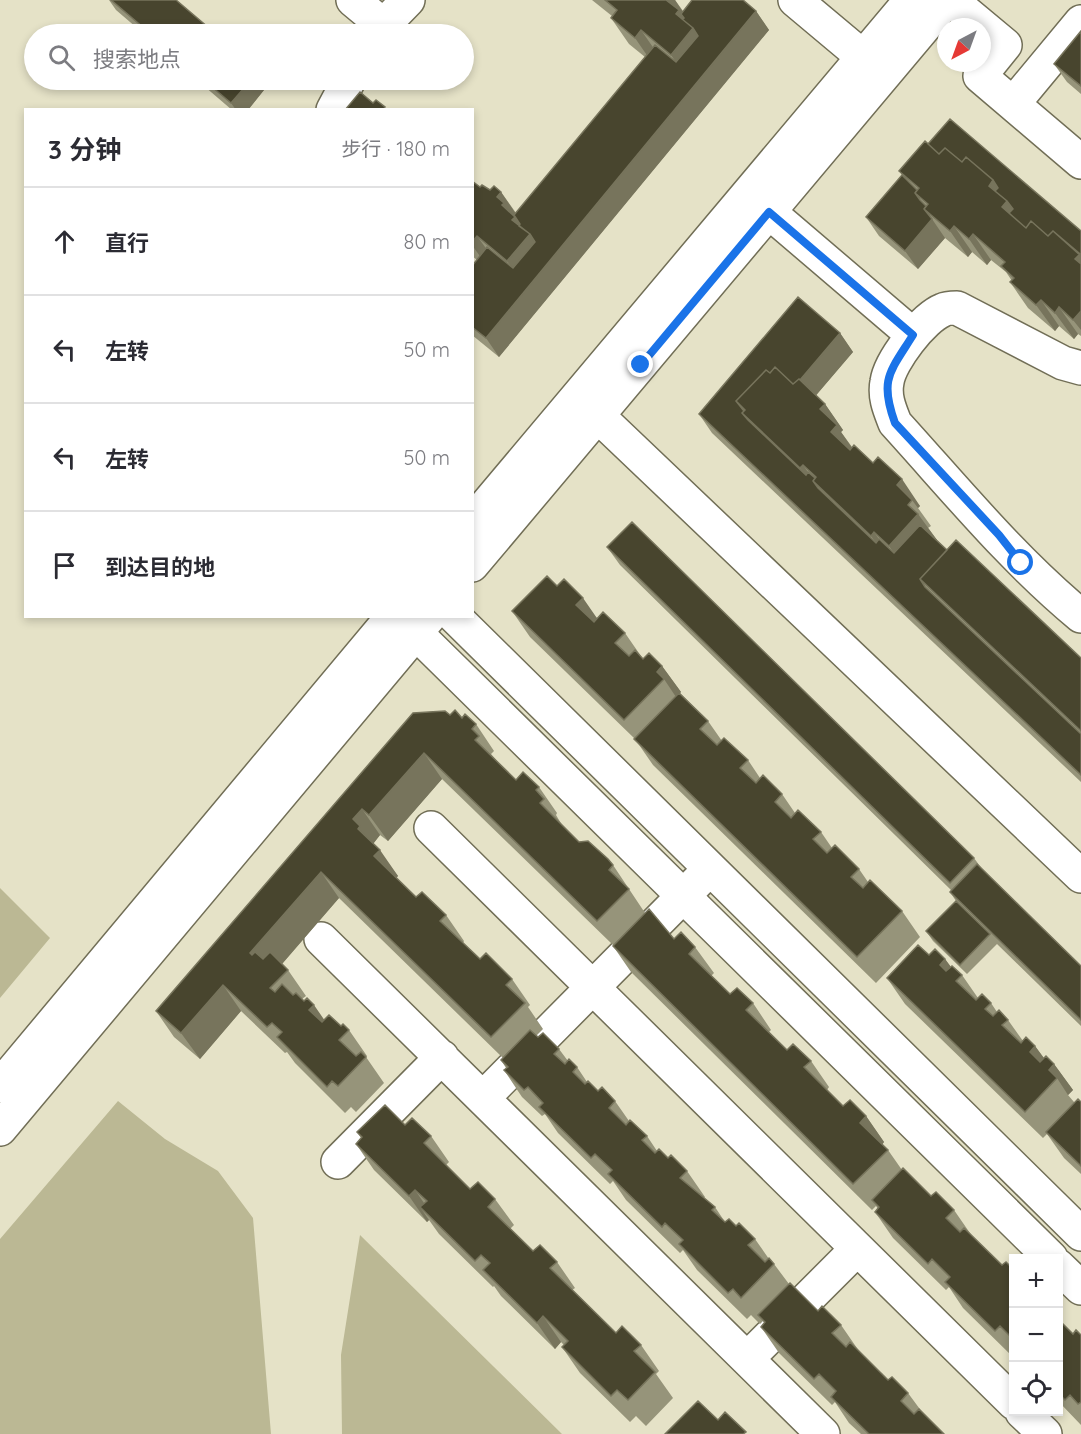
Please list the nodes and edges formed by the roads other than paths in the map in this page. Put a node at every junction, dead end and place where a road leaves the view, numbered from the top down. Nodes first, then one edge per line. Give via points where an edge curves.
1 (353, 0) edge
2 (408, 0) edge
3 (795, 0) edge
4 (911, 0) edge
5 (949, 0) edge
6 (1081, 22) edge
7 (374, 24) edge
8 (385, 24) edge
9 (863, 57) junction
10 (344, 90) edge
11 (1013, 104) junction
12 (334, 108) edge
13 (1081, 162) edge
14 (769, 212) junction
15 (913, 335) junction
16 (1081, 368) edge
17 (598, 416) junction
18 (474, 520) edge
19 (474, 563) edge
20 (1081, 616) edge
21 (456, 618) edge
22 (413, 622) edge
23 (431, 828) dead end
24 (710, 868) junction
25 (1081, 876) edge
26 (683, 896) junction
27 (321, 939) dead end
28 (592, 988) junction
29 (442, 1057) junction
30 (0, 1086) edge
31 (483, 1098) junction
32 (0, 1129) edge
33 (338, 1162) dead end
34 (1081, 1234) edge
35 (857, 1249) junction
36 (1047, 1254) edge
37 (1063, 1270) edge
38 (1081, 1288) edge
39 (747, 1359) junction
40 (1009, 1398) edge
41 (1026, 1416) edge
42 (823, 1434) edge
43 (1045, 1434) edge

1 - 7 street
2 - 8 street
3 - 9 street
4 - 9 street
5 - 11 street via 1005,45 980,76
5 - 14 street
6 - 11 street
9 - 18 street
10 - 12 street
11 - 13 street
14 - 15 street
14 - 17 street
15 - 16 street via 944,309 957,308 1063,363
15 - 20 street via 886,383 895,423 1021,563
17 - 19 street
17 - 25 street
21 - 24 street
22 - 26 street
22 - 30 street
22 - 32 street
23 - 28 street
24 - 26 street
24 - 34 street
26 - 28 street
26 - 36 street
27 - 29 street
28 - 31 street
28 - 35 street
29 - 31 street
29 - 33 street
31 - 39 street
35 - 39 street
35 - 40 street
37 - 38 street
39 - 42 street
41 - 43 street

